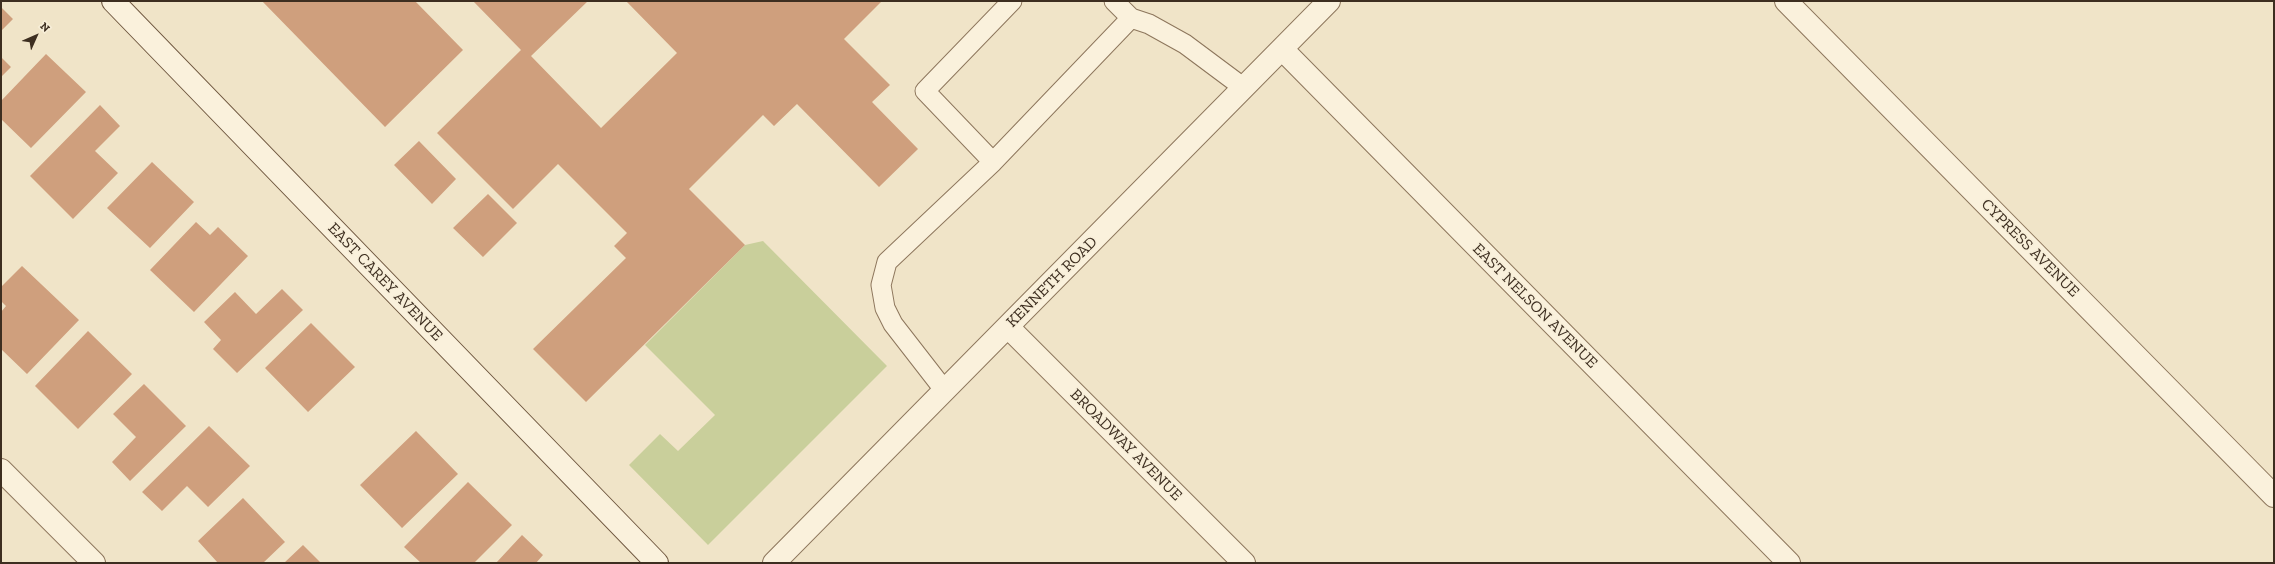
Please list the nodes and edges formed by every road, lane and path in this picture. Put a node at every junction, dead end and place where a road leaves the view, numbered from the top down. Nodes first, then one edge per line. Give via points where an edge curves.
1 (113, 1) edge
2 (1012, 1) edge
3 (1114, 1) edge
4 (1330, 1) edge
5 (1786, 1) edge
6 (1131, 18) junction
7 (1282, 49) junction
8 (1244, 88) junction
9 (993, 162) junction
10 (1008, 327) junction
11 (945, 390) junction
12 (1, 470) edge
13 (2274, 496) edge
14 (94, 563) edge
15 (657, 563) edge
16 (774, 563) edge
17 (1244, 563) edge
18 (1789, 563) edge

1 - 15 street, EAST CAREY AVENUE
2 - 9 lane via 925,91
3 - 6 lane
4 - 7 street, KENNETH ROAD
5 - 13 street, CYPRESS AVENUE
6 - 8 lane via 1149,24 1179,40
6 - 9 lane
7 - 8 street, KENNETH ROAD
7 - 18 street, EAST NELSON AVENUE
8 - 10 street, KENNETH ROAD
9 - 11 lane via 887,262 881,277 882,296 893,324
10 - 11 street, KENNETH ROAD
10 - 17 street, BROADWAY AVENUE
11 - 16 street, KENNETH ROAD
12 - 14 street

